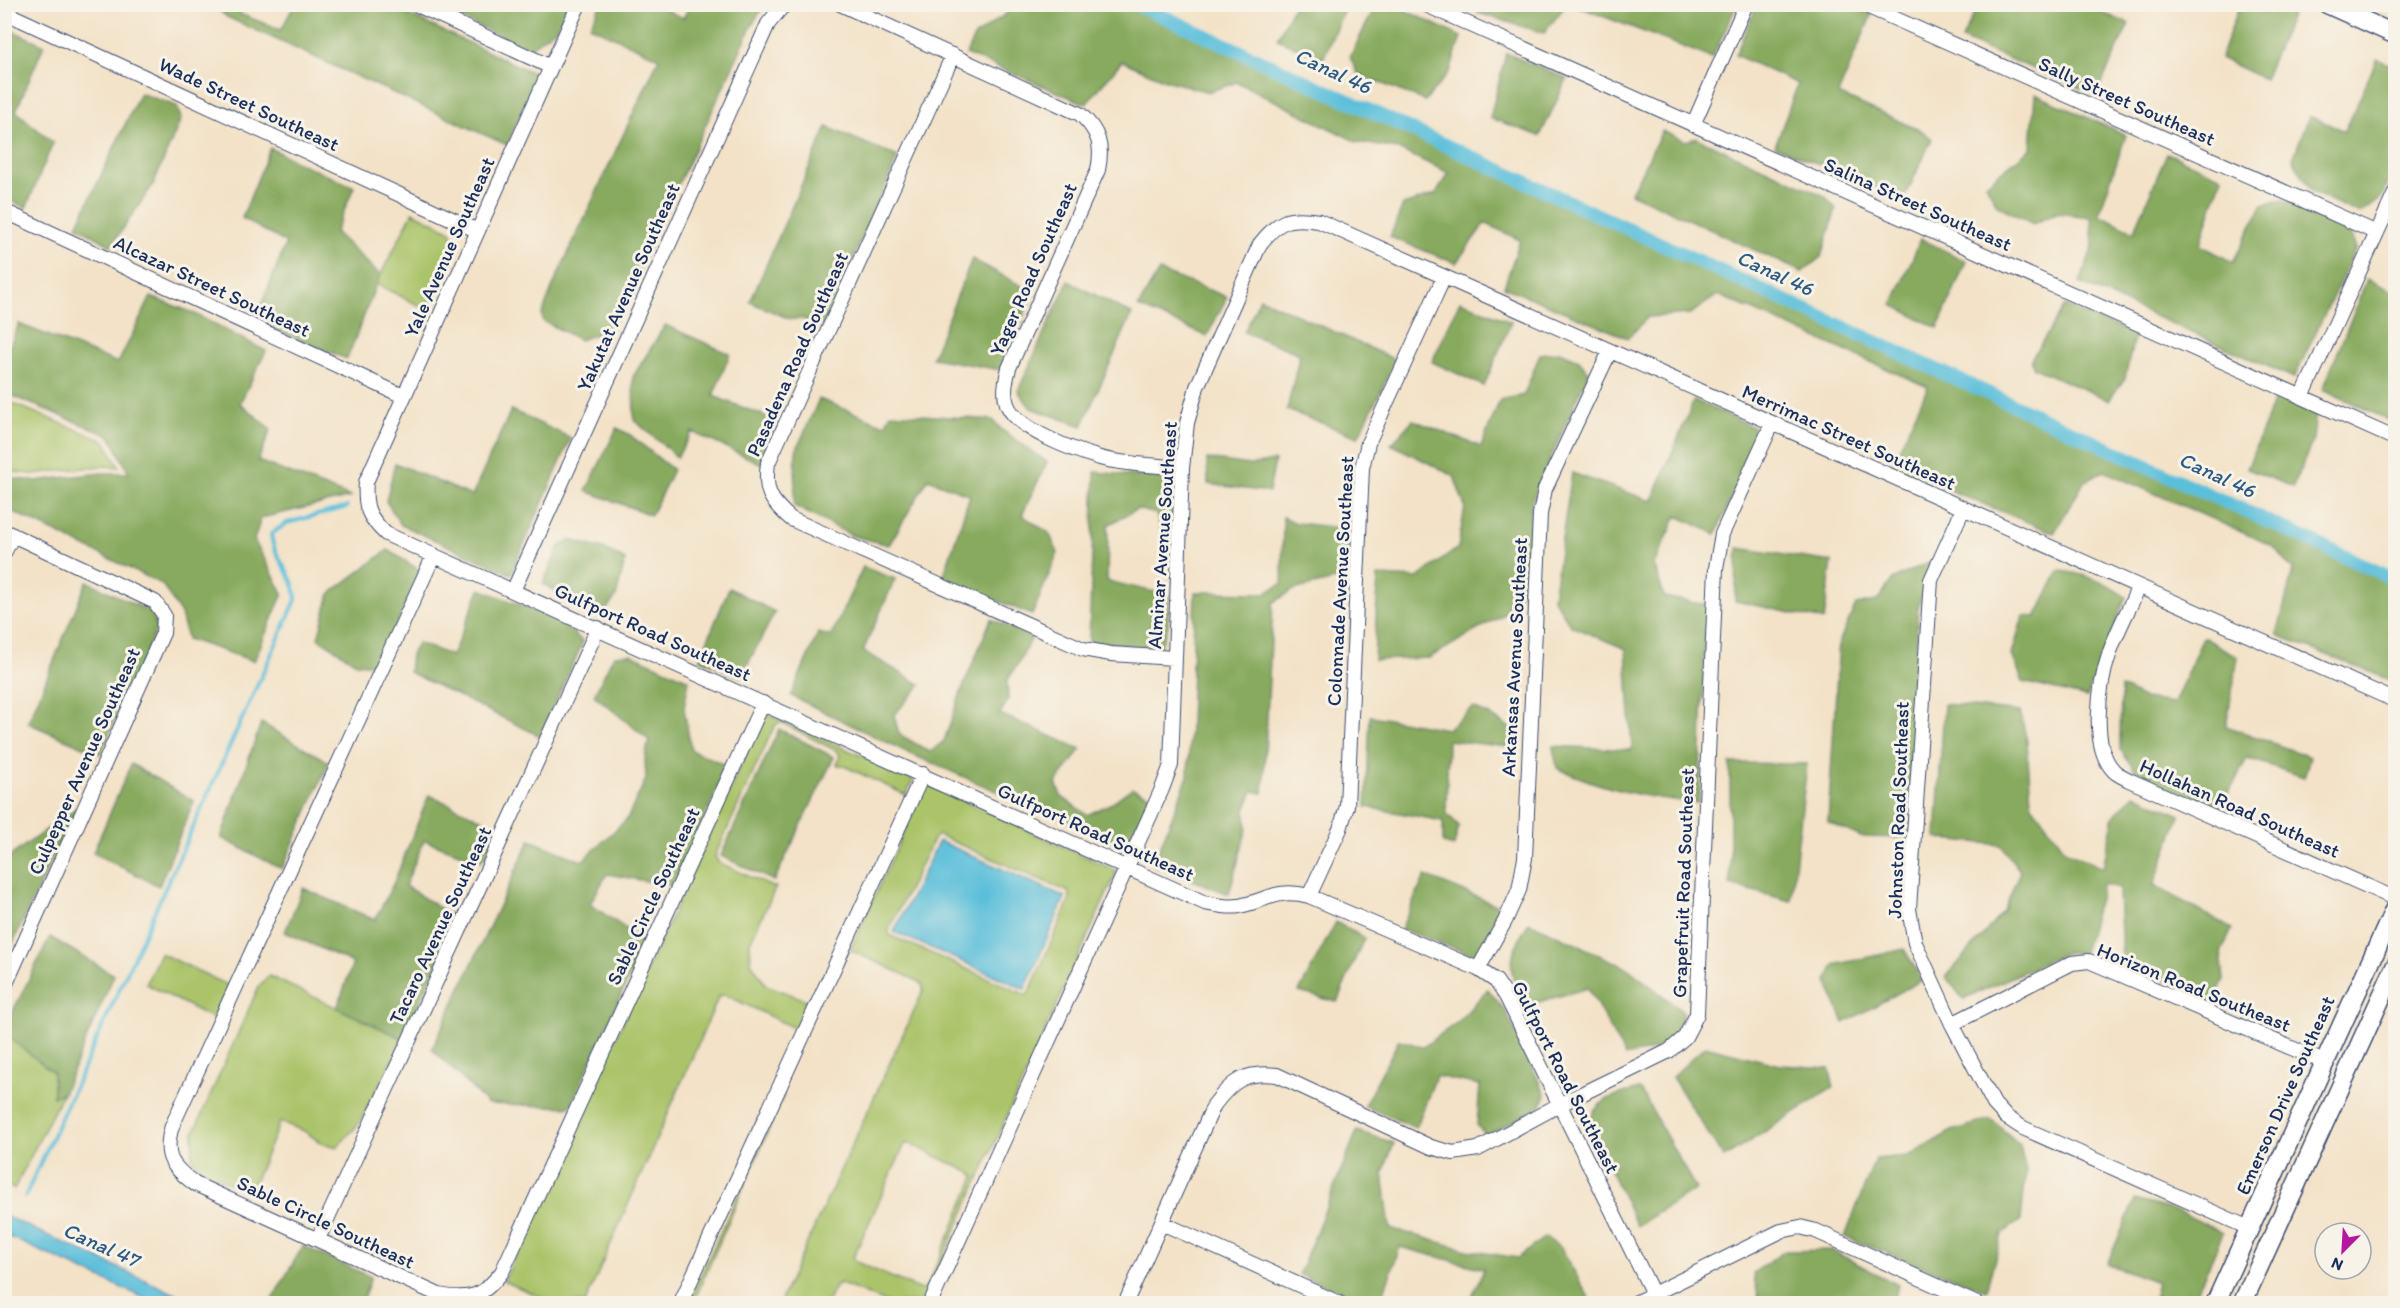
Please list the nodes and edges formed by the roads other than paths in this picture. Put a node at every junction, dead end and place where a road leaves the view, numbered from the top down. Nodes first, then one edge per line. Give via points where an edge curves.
1 (415, 4) edge
2 (579, 4) edge
3 (787, 4) edge
4 (840, 4) edge
5 (1424, 4) edge
6 (1746, 4) edge
7 (1862, 4) edge
8 (2327, 4) edge
9 (4, 12) edge
10 (2396, 35) edge
11 (953, 55) junction
12 (551, 68) junction
13 (1693, 124) junction
14 (2396, 191) edge
15 (4, 211) edge
16 (1285, 221) joint
17 (478, 231) junction
18 (2377, 233) junction
19 (1444, 277) junction
20 (1610, 351) junction
21 (403, 396) junction
22 (2302, 397) junction
23 (1772, 423) junction
24 (2396, 439) edge
25 (1182, 468) junction
26 (367, 508) joint
27 (1963, 509) junction
28 (9, 533) edge
29 (4, 553) edge
30 (434, 555) junction
31 (2138, 588) junction
32 (513, 591) junction
33 (598, 628) junction
34 (1174, 658) junction
35 (2396, 701) edge
36 (763, 703) junction
37 (923, 774) junction
38 (1126, 867) junction
39 (1309, 896) junction
40 (2396, 899) edge
41 (2396, 906) edge
42 (2396, 965) edge
43 (1478, 969) junction
44 (4, 988) edge
45 (1952, 1024) junction
46 (2324, 1062) junction
47 (1559, 1105) junction
48 (2272, 1177) junction
49 (1162, 1223) junction
50 (2249, 1228) junction
51 (318, 1239) junction
52 (1655, 1299) edge
53 (680, 1304) edge
54 (930, 1304) edge
55 (1125, 1304) edge
56 (1341, 1304) edge
57 (1633, 1304) edge
58 (1977, 1304) edge
59 (2215, 1304) edge
60 (2235, 1304) edge
61 (2242, 1304) edge

1 - 12 street
2 - 12 street, Yale Avenue Southeast
3 - 32 street, Yakutat Avenue Southeast via 768,24
4 - 11 street
5 - 13 street, Salina Street Southeast
6 - 13 street
7 - 18 street, Sally Street Southeast
8 - 10 street
9 - 17 street, Wade Street Southeast
11 - 25 street, Yager Road Southeast via 1080,114 1092,124 1099,138 1098,170 1009,368 1005,388 1008,405 1016,417 1036,432 1102,459
11 - 34 street, Pasadena Road Southeast via 768,463 768,493 791,519 1083,649
12 - 17 street, Yale Avenue Southeast
13 - 22 street, Salina Street Southeast
14 - 18 street
15 - 21 street, Alcazar Street Southeast
16 - 19 street, Merrimac Street Southeast via 1319,221
16 - 25 street, Alminar Avenue Southeast via 1274,227 1260,244 1197,387 1187,423
17 - 21 street, Yale Avenue Southeast
18 - 22 street
19 - 20 street, Merrimac Street Southeast
19 - 39 street, Colonnade Avenue Southeast via 1368,443 1362,468 1347,806
20 - 23 street, Merrimac Street Southeast
20 - 43 street, Arkansas Avenue Southeast via 1545,489 1540,514 1525,858 1519,890
21 - 26 street, Yale Avenue Southeast via 366,482
22 - 24 street, Salina Street Southeast
23 - 27 street, Merrimac Street Southeast
23 - 47 street, Grapefruit Road Southeast via 1722,534 1716,568 1697,1014 1685,1037 1669,1051
25 - 34 street, Alminar Avenue Southeast
26 - 30 street, Gulfport Road Southeast via 386,534
27 - 31 street, Merrimac Street Southeast
27 - 45 street, Johnston Road Southeast via 1931,580 1910,909 1915,943
28 - 29 street
28 - 44 street, Culpepper Avenue Southeast via 155,602 164,615 163,633
30 - 32 street, Gulfport Road Southeast
30 - 51 street, Sable Circle Southeast via 168,1140 169,1157 177,1171 195,1184
31 - 35 street, Merrimac Street Southeast
31 - 40 street, Hollahan Road Southeast via 2109,655 2104,678 2100,741 2114,771
32 - 33 street, Gulfport Road Southeast
33 - 36 street, Gulfport Road Southeast
33 - 51 street, Tacaro Avenue Southeast
34 - 38 street, Alminar Avenue Southeast via 1171,765
36 - 37 street, Gulfport Road Southeast
36 - 51 street, Sable Circle Southeast via 502,1272 490,1287 467,1298 439,1295
37 - 38 street, Gulfport Road Southeast
37 - 53 street
38 - 39 street, Gulfport Road Southeast via 1222,907 1292,892
38 - 54 street, Alminar Avenue Southeast
39 - 43 street, Gulfport Road Southeast
41 - 46 street, Emerson Drive Southeast
42 - 61 street
43 - 47 street, Gulfport Road Southeast via 1496,981 1506,996
45 - 46 street, Horizon Road Southeast via 2072,963 2089,962
45 - 50 street, Johnston Road Southeast via 1994,1104 2006,1117
46 - 48 street, Emerson Drive Southeast
47 - 49 street, Grapefruit Road Southeast via 1478,1149 1453,1153 1431,1148 1277,1075 1260,1073 1244,1077 1228,1087 1214,1105
47 - 52 street, Gulfport Road Southeast
48 - 50 street, Emerson Drive Southeast
48 - 60 street via 2258,1231 2236,1280
49 - 55 street, Grapefruit Road Southeast
49 - 56 street
50 - 59 street, Emerson Drive Southeast
52 - 57 street
52 - 58 street via 1781,1231 1800,1227

